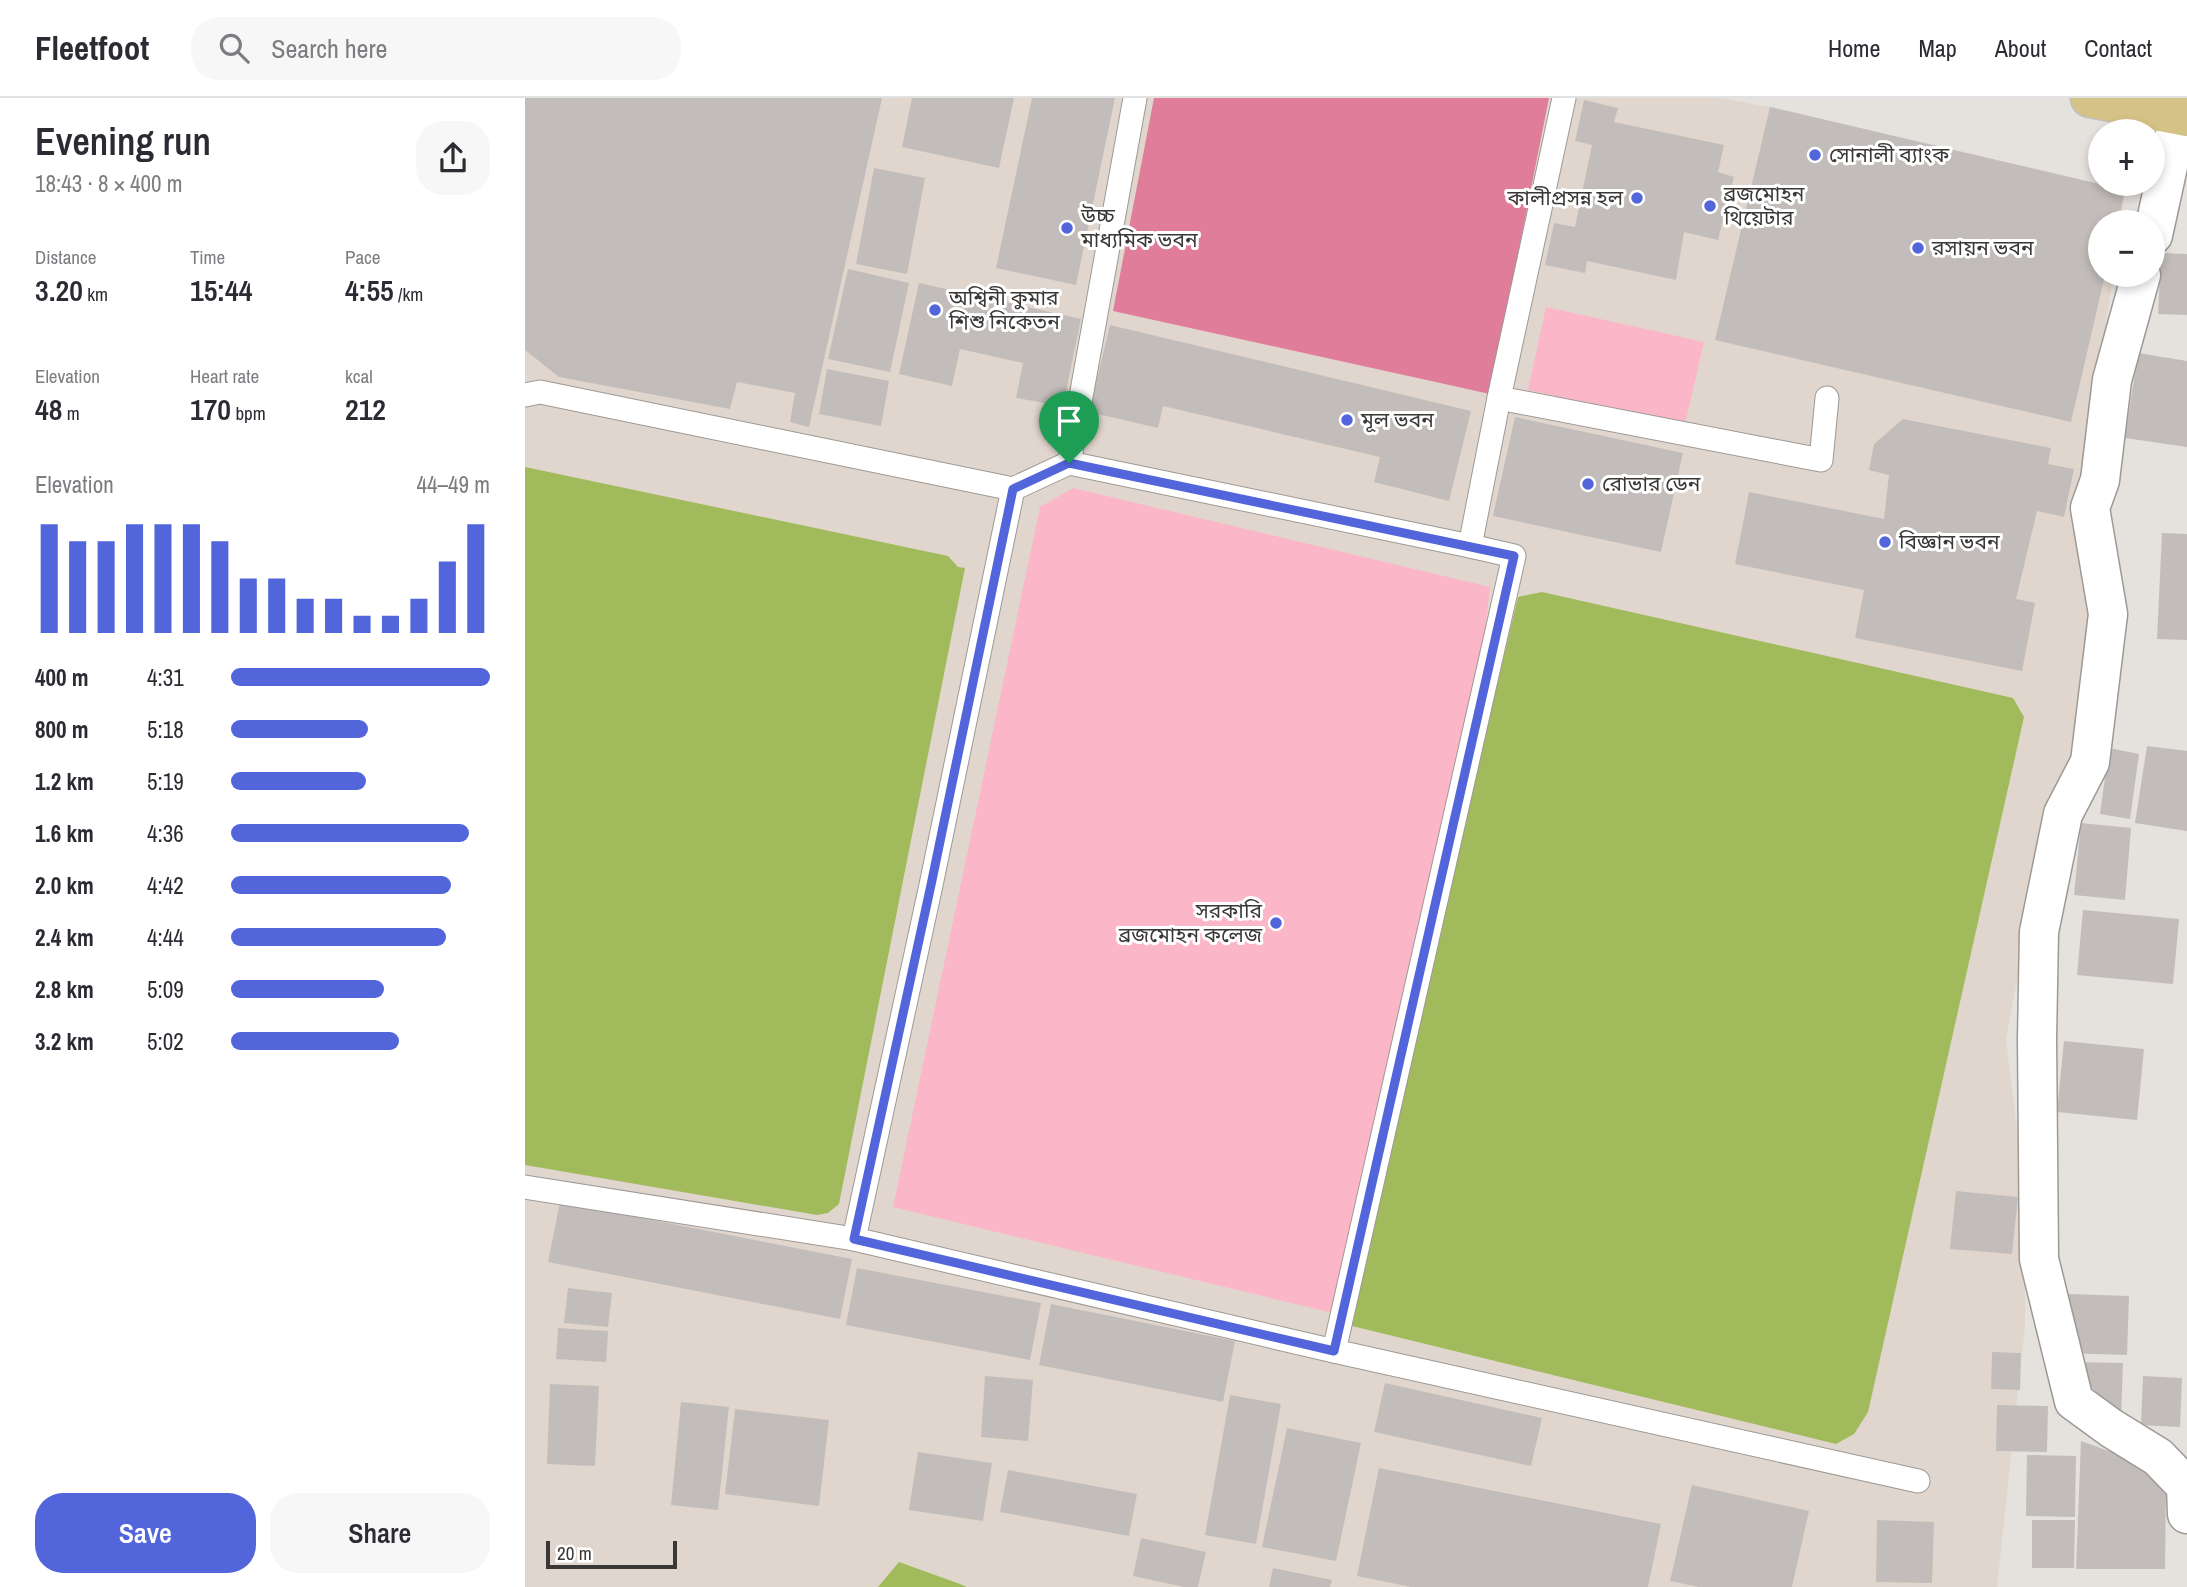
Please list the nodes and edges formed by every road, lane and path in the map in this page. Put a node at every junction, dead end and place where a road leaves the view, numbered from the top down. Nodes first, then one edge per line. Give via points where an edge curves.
1 (1135, 98) edge
2 (1564, 98) edge
3 (2090, 98) edge
4 (2183, 116) edge
5 (2159, 210) edge
6 (2138, 287) edge
7 (525, 396) edge
8 (1499, 398) junction
9 (1827, 398) dead end
10 (1069, 463) junction
11 (1013, 489) junction
12 (1470, 545) junction
13 (525, 1187) edge
14 (854, 1239) junction
15 (1334, 1351) junction
16 (1918, 1480) dead end
17 (2187, 1514) edge

1 - 10 lane
2 - 8 lane
3 - 4 main road
4 - 5 street
6 - 17 street via 2112,380 2100,480 2090,508 2108,614 2090,762 2063,814 2039,932 2039,1259 2074,1401 2158,1457 2186,1486
7 - 11 lane via 540,392
8 - 9 lane via 1821,460
8 - 12 lane
10 - 11 lane
10 - 12 lane
11 - 14 lane
12 - 15 lane via 1514,556
13 - 14 lane
14 - 15 lane
15 - 16 lane

